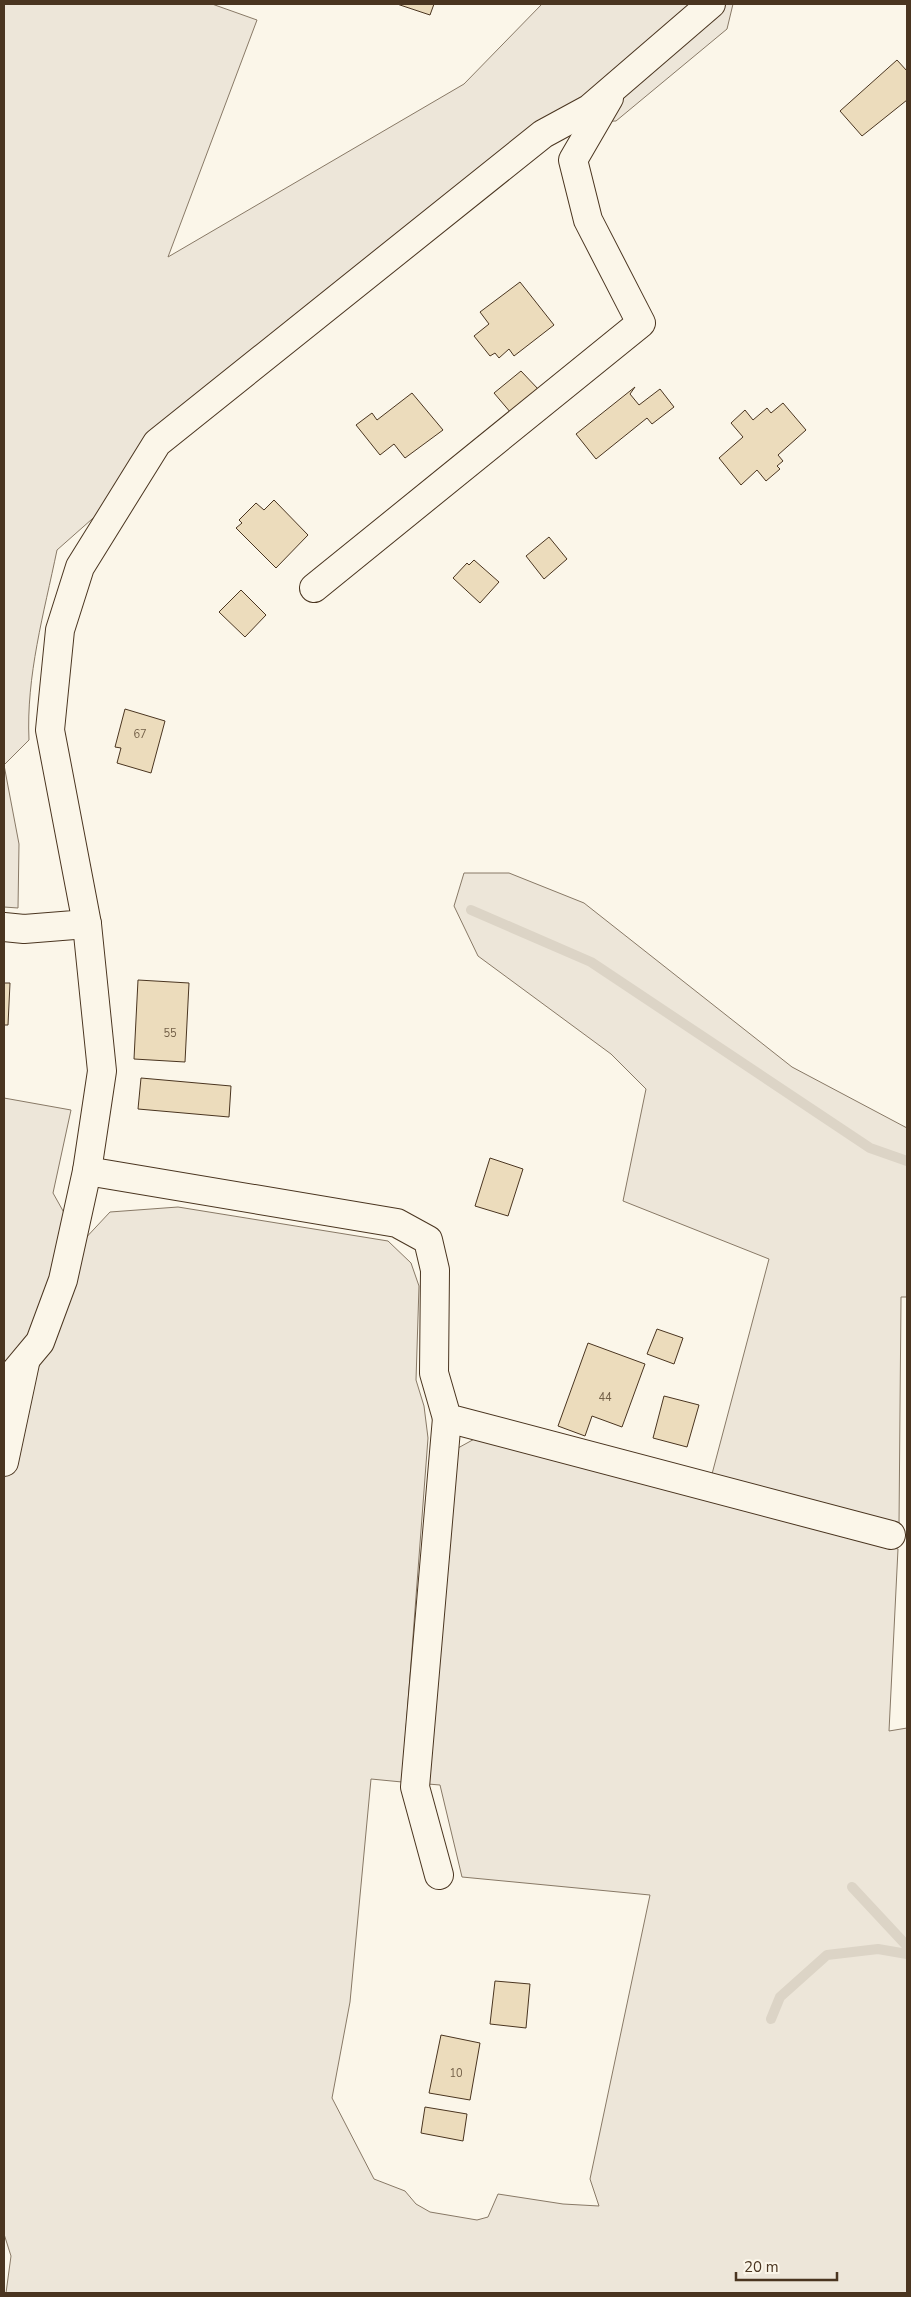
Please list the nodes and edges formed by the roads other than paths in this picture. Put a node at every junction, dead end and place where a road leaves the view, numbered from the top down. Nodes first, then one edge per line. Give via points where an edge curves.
1 (711, 4) edge
2 (614, 88) junction
3 (314, 588) dead end
4 (87, 924) junction
5 (4, 927) edge
6 (87, 1171) junction
7 (26, 1359) junction
8 (4, 1385) edge
9 (447, 1418) junction
10 (4, 1462) edge
11 (891, 1535) dead end
12 (439, 1875) dead end

1 - 2 street
2 - 3 street via 573,160 588,220 641,323
2 - 4 street via 589,109 543,134 157,443 80,567 60,630 50,730
4 - 5 street via 24,929
4 - 6 street via 102,1071
6 - 7 street via 63,1280 40,1342
6 - 9 street via 397,1224 428,1240 436,1270 434,1372
7 - 8 street
7 - 10 street
9 - 11 street
9 - 12 street via 415,1787

